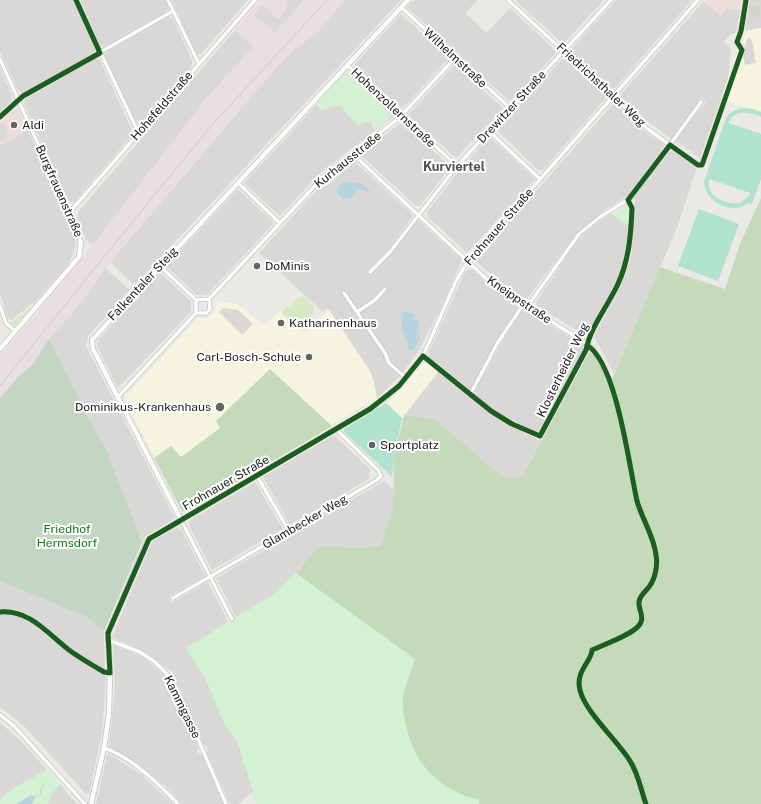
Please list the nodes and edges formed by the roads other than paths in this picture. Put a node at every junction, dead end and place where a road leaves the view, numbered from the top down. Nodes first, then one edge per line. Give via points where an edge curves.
1 (76, 0) edge
2 (168, 0) edge
3 (255, 0) edge
4 (408, 0) edge
5 (508, 0) edge
6 (611, 0) edge
7 (698, 0) edge
8 (746, 0) edge
9 (401, 8) junction
10 (173, 11) junction
11 (737, 42) dead end
12 (563, 51) junction
13 (100, 53) junction
14 (455, 58) junction
15 (0, 59) edge
16 (199, 64) junction
17 (347, 65) junction
18 (613, 97) junction
19 (18, 100) junction
20 (701, 102) dead end
21 (510, 108) junction
22 (401, 115) junction
23 (0, 117) edge
24 (490, 131) junction
25 (139, 134) junction
26 (670, 145) junction
27 (353, 154) junction
28 (698, 165) dead end
29 (457, 166) junction
30 (540, 179) junction
31 (238, 183) junction
32 (628, 200) junction
33 (69, 213) junction
34 (419, 214) junction
35 (280, 223) junction
36 (468, 261) junction
37 (160, 266) junction
38 (370, 272) dead end
39 (385, 289) dead end
40 (344, 293) dead end
41 (209, 299) junction
42 (196, 300) junction
43 (523, 305) junction
44 (0, 306) edge
45 (527, 307) junction
46 (357, 312) junction
47 (196, 313) junction
48 (15, 331) junction
49 (587, 345) junction
50 (0, 349) edge
51 (423, 356) junction
52 (406, 378) junction
53 (611, 382) dead end
54 (470, 395) junction
55 (118, 397) junction
56 (336, 429) junction
57 (257, 476) junction
58 (181, 520) junction
59 (289, 531) junction
60 (210, 577) junction
61 (173, 598) dead end
62 (0, 612) edge
63 (232, 619) dead end
64 (108, 640) junction
65 (110, 673) junction
66 (0, 715) edge
67 (104, 748) junction
68 (85, 804) edge
69 (91, 804) edge
70 (178, 804) edge
71 (226, 804) edge

1 - 13 street
2 - 10 street
3 - 16 street, Hohefeldstraße
4 - 9 street, Falkentaler Steig
5 - 12 street, Friedrichsthaler Weg
6 - 12 street, Drewitzer Straße
7 - 18 street, Frohnauer Straße
8 - 11 street
9 - 14 street, Wilhelmstraße
9 - 17 street, Falkentaler Steig
10 - 13 street
10 - 16 street
12 - 18 street, Friedrichsthaler Weg
12 - 21 street, Drewitzer Straße
13 - 19 street
13 - 25 street
14 - 21 street, Wilhelmstraße
14 - 22 street, Kurhausstraße
15 - 19 street, Burgfrauenstraße
16 - 25 street, Hohefeldstraße
17 - 22 street, Hohenzollernstraße
17 - 31 street, Falkentaler Steig
18 - 26 street, Friedrichsthaler Weg via 649,130
18 - 30 street, Frohnauer Straße
19 - 23 street
19 - 33 street, Burgfrauenstraße
20 - 26 street
21 - 24 street, Drewitzer Straße
22 - 27 street, Kurhausstraße
22 - 29 street, Hohenzollernstraße
24 - 29 street, Drewitzer Straße
24 - 30 street
25 - 33 street, Hohefeldstraße
26 - 28 street, Friedrichsthaler Weg
26 - 32 street
27 - 34 street, Kneippstraße
27 - 35 street, Kurhausstraße via 323,177
29 - 34 street, Drewitzer Straße
30 - 36 street, Frohnauer Straße
31 - 35 street
31 - 37 street, Falkentaler Steig
32 - 45 street via 600,217 580,234
32 - 49 street, Klosterheider Weg via 632,208 627,261 618,285
33 - 48 street, Burgfrauenstraße via 80,238 80,254 68,272
34 - 36 street, Kneippstraße
34 - 38 street, Drewitzer Straße via 390,252
35 - 41 street, Kurhausstraße
36 - 43 street, Kneippstraße via 492,284
36 - 51 street, Frohnauer Straße via 457,279
37 - 42 street
37 - 55 street, Falkentaler Steig via 92,340 93,349
39 - 46 street
40 - 46 street
41 - 42 street
41 - 47 street, Kurhausstraße via 210,309 206,313
42 - 47 street
43 - 45 street, Kneippstraße
43 - 54 street via 498,342
44 - 48 street via 6,324
45 - 49 street, Kneippstraße
46 - 52 street via 389,363
47 - 55 street, Kurhausstraße
48 - 50 street, Burgfrauenstraße
49 - 53 street, Kneippstraße via 594,350
49 - 54 street, Klosterheider Weg via 540,436 500,416
51 - 52 street, Frohnauer Straße
51 - 54 street, Klosterheider Weg
52 - 56 street, Frohnauer Straße via 377,404
55 - 58 street, Falkentaler Steig
56 - 57 street, Frohnauer Straße
56 - 59 street, Glambecker Weg via 378,470 380,478
57 - 58 street, Frohnauer Straße
57 - 59 street
58 - 60 street, Falkentaler Steig
58 - 64 street, Frohnauer Straße via 147,542 108,634
59 - 60 street, Glambecker Weg
60 - 61 street, Glambecker Weg
60 - 63 street, Falkentaler Steig
62 - 65 street via 15,612 26,616 70,651 104,672
64 - 65 street, Frohnauer Straße
64 - 71 street, Kammgasse via 150,658 169,676
65 - 67 street, Frohnauer Straße
66 - 68 street via 14,726
67 - 69 street, Frohnauer Straße
67 - 70 street via 135,765

